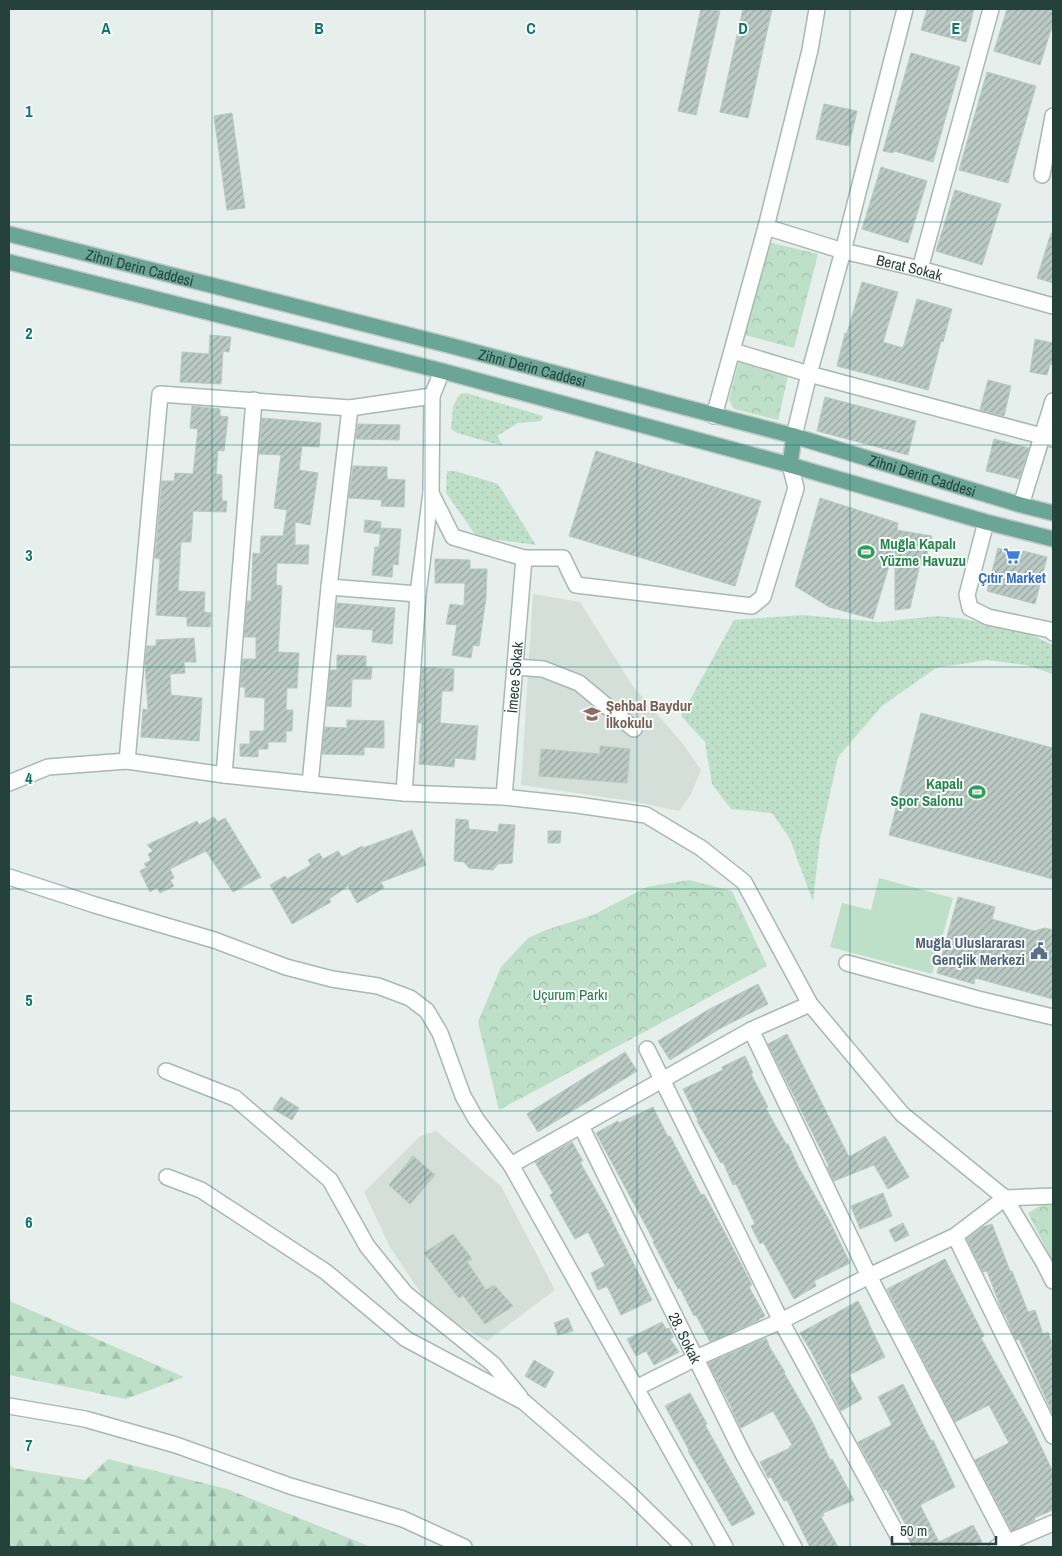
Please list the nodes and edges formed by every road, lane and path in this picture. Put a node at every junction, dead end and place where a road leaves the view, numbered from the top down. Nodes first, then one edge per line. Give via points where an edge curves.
1 (817, 9) edge
2 (905, 9) edge
3 (991, 9) edge
4 (1053, 116) edge
5 (1042, 175) dead end
6 (766, 227) junction
7 (9, 234) edge
8 (843, 251) junction
9 (9, 262) edge
10 (920, 269) junction
11 (1053, 306) edge
12 (448, 345) junction
13 (733, 351) junction
14 (442, 371) junction
15 (809, 374) junction
16 (432, 396) junction
17 (254, 400) junction
18 (1053, 401) edge
19 (350, 408) junction
20 (714, 416) junction
21 (794, 436) junction
22 (1048, 437) edge
23 (708, 443) junction
24 (790, 465) junction
25 (431, 492) junction
26 (1021, 505) junction
27 (1053, 513) edge
28 (986, 522) junction
29 (1053, 539) edge
30 (524, 558) junction
31 (329, 587) junction
32 (418, 594) junction
33 (1053, 633) edge
34 (515, 667) junction
35 (634, 729) dead end
36 (126, 760) junction
37 (224, 775) junction
38 (9, 783) edge
39 (310, 784) junction
40 (404, 793) junction
41 (504, 797) junction
42 (9, 877) edge
43 (847, 963) dead end
44 (810, 1004) junction
45 (1053, 1017) edge
46 (751, 1030) junction
47 (647, 1049) dead end
48 (166, 1071) dead end
49 (662, 1081) junction
50 (581, 1126) junction
51 (511, 1165) junction
52 (167, 1177) dead end
53 (1053, 1196) edge
54 (1005, 1198) junction
55 (955, 1236) junction
56 (869, 1276) junction
57 (1053, 1281) edge
58 (781, 1321) junction
59 (696, 1358) junction
60 (636, 1388) junction
61 (524, 1402) junction
62 (9, 1406) edge
63 (1053, 1436) edge
64 (1053, 1523) edge
65 (1002, 1545) edge
66 (464, 1547) edge
67 (684, 1547) edge
68 (725, 1547) edge
69 (794, 1547) edge
70 (904, 1547) edge

1 - 6 street via 810,50
2 - 8 street
3 - 10 street
4 - 5 street
6 - 8 street, Berat Sokak
6 - 13 street
7 - 12 main road, Zihni Derin Caddesi
8 - 10 street, Berat Sokak
8 - 15 street
9 - 14 main road, Zihni Derin Caddesi
10 - 11 street, Berat Sokak
12 - 14 main road
12 - 20 main road, Zihni Derin Caddesi
13 - 15 street
13 - 20 street
14 - 16 street
14 - 23 main road, Zihni Derin Caddesi
15 - 21 street
15 - 22 street
16 - 19 street
16 - 25 street
17 - 19 street
17 - 36 street via 160,394
17 - 37 street
18 - 22 street
19 - 31 street
20 - 21 main road, Zihni Derin Caddesi
20 - 23 main road
21 - 24 main road
21 - 26 main road, Zihni Derin Caddesi
22 - 26 street
23 - 24 main road, Zihni Derin Caddesi
24 - 28 main road, Zihni Derin Caddesi
24 - 30 street via 796,488 763,597 752,606 576,585 563,558
25 - 30 street via 453,537
25 - 32 street
26 - 27 main road, Zihni Derin Caddesi
28 - 29 main road, Zihni Derin Caddesi
28 - 33 street via 968,595 970,608 988,617
30 - 34 street, İmece Sokak
31 - 32 street
31 - 39 street
32 - 40 street
34 - 35 street via 543,669 579,683
34 - 41 street, İmece Sokak
36 - 37 street
36 - 38 street via 48,766
37 - 39 street
39 - 40 street
40 - 41 street
41 - 44 street via 646,815 701,848 744,882
42 - 51 street via 214,940 286,967 378,986 410,998 427,1011 440,1033 463,1096 476,1120
43 - 45 street via 978,1000
44 - 46 street
44 - 54 street via 902,1114
46 - 49 street
46 - 56 street
47 - 49 street
48 - 61 street via 235,1098 330,1180 367,1246 405,1293 493,1364
49 - 50 street
49 - 58 street
50 - 51 street
50 - 59 street, 28. Sokak
51 - 60 street
52 - 61 street via 201,1190 326,1272 406,1339
53 - 54 street
54 - 55 street
54 - 57 street
55 - 56 street
55 - 63 street
56 - 58 street
56 - 65 street
58 - 59 street
58 - 70 street
59 - 60 street
59 - 69 street, 28. Sokak
60 - 68 street
61 - 67 street via 629,1493
62 - 66 street via 85,1419 176,1444 290,1486 403,1519
64 - 65 street

